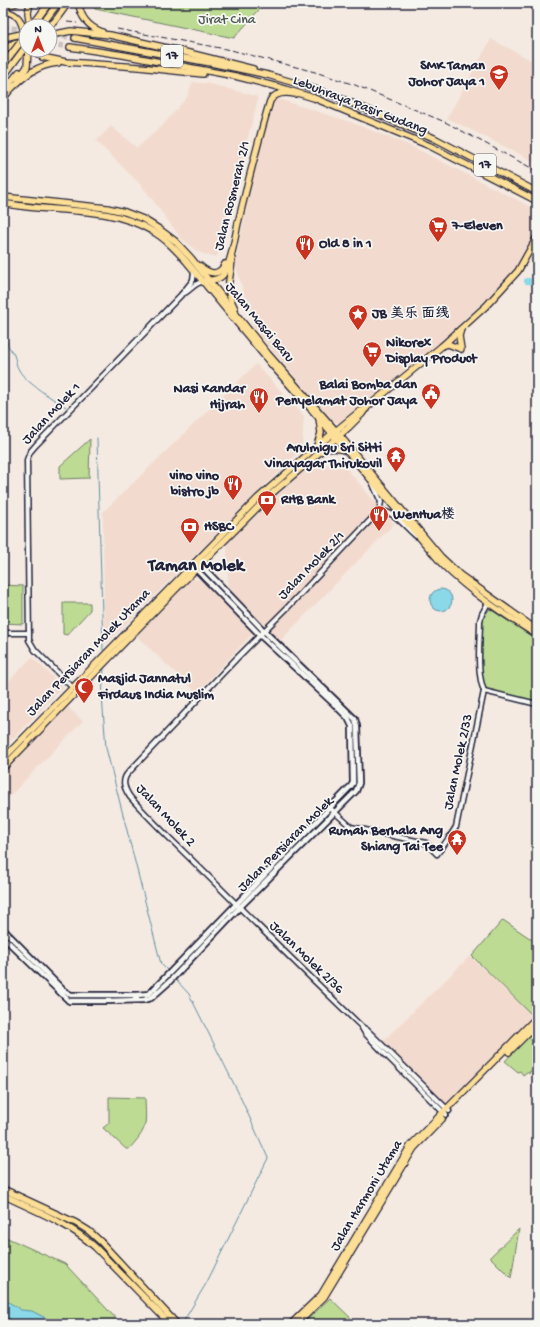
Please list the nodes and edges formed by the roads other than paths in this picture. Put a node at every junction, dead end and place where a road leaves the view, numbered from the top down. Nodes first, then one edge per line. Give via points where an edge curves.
1 (16, 3) edge
2 (30, 3) edge
3 (49, 3) edge
4 (58, 3) edge
5 (68, 3) edge
6 (79, 3) edge
7 (3, 7) edge
8 (3, 12) edge
9 (19, 18) edge
10 (29, 18) edge
11 (37, 18) edge
12 (47, 18) edge
13 (57, 18) edge
14 (58, 34) edge
15 (110, 35) junction
16 (18, 37) edge
17 (3, 38) edge
18 (75, 38) tunnel mouth
19 (18, 41) edge
20 (18, 46) edge
21 (70, 47) tunnel mouth
22 (3, 51) edge
23 (18, 57) edge
24 (27, 58) edge
25 (47, 58) edge
26 (66, 62) junction
27 (3, 66) edge
28 (268, 75) junction
29 (235, 76) junction
30 (3, 77) edge
31 (9, 87) junction
32 (3, 91) edge
33 (314, 98) junction
34 (3, 99) edge
35 (537, 192) edge
36 (3, 197) edge
37 (537, 201) edge
38 (3, 203) edge
39 (235, 236) junction
40 (537, 237) edge
41 (232, 253) junction
42 (191, 258) junction
43 (194, 271) junction
44 (206, 281) junction
45 (182, 294) junction
46 (243, 323) junction
47 (461, 328) junction
48 (442, 346) junction
49 (319, 418) junction
50 (327, 421) junction
51 (346, 425) junction
52 (336, 434) junction
53 (318, 449) junction
54 (348, 450) junction
55 (370, 478) junction
56 (379, 511) junction
57 (420, 539) junction
58 (196, 565) junction
59 (488, 603) junction
60 (500, 604) junction
61 (264, 630) junction
62 (537, 630) edge
63 (3, 633) edge
64 (29, 633) junction
65 (260, 635) junction
66 (537, 635) edge
67 (72, 687) junction
68 (484, 691) junction
69 (537, 704) edge
70 (3, 759) edge
71 (3, 768) edge
72 (330, 808) junction
73 (335, 813) junction
74 (237, 906) junction
75 (3, 929) edge
76 (3, 937) edge
77 (537, 1017) edge
78 (537, 1024) edge
79 (446, 1112) junction
80 (3, 1189) edge
81 (3, 1195) edge
82 (174, 1324) edge
83 (291, 1324) edge
84 (297, 1324) edge

1 - 7 main road
2 - 10 main road
3 - 11 main road, bridge
4 - 12 main road, bridge
5 - 13 main road
6 - 15 main road via 80,12 86,21 99,31
8 - 9 main road
14 - 15 main road via 71,32
15 - 28 main road via 245,66
16 - 17 main road
18 - 28 main road, Lebuhraya Pasir Gudang / 17
19 - 22 main road
20 - 27 main road, bridge
21 - 29 main road, Lebuhraya Pasir Gudang / 17
23 - 30 main road
24 - 31 main road via 27,67
25 - 26 main road
26 - 29 main road
26 - 31 main road via 44,65
28 - 35 main road, Lebuhraya Pasir Gudang / 17 via 335,96 434,138
29 - 33 main road, Lebuhraya Pasir Gudang / 17
31 - 32 main road
31 - 34 main road
33 - 37 main road, Lebuhraya Pasir Gudang / 17 via 430,146
33 - 39 main road, Jalan Rosmerah 2/1 via 283,93 272,97
36 - 42 main road, Jalan Masai Baru via 125,212 159,229
38 - 43 main road, Jalan Masai Baru via 124,218 156,234 173,247
39 - 41 main road, Jalan Rosmerah 2/1
39 - 42 main road via 230,243 224,266 218,272 210,273
40 - 47 main road, Jalan Persiaran Molek Utama via 518,271 486,306
41 - 44 main road, Jalan Rosmerah 2/1 via 222,276 216,280
41 - 46 main road via 228,289
42 - 44 main road, Jalan Masai Baru
43 - 44 main road, Jalan Masai Baru
43 - 45 street, Jalan Molek 1 via 192,282
44 - 45 street, Jalan Molek 1 via 197,283
44 - 46 main road, Jalan Masai Baru
44 - 49 main road, Jalan Masai Baru
45 - 64 street, Jalan Molek 1 via 28,456 26,483
46 - 50 main road, Jalan Masai Baru
47 - 48 main road, Jalan Persiaran Molek Utama
47 - 48 main road via 461,348 448,344
48 - 51 main road, Jalan Persiaran Molek Utama
49 - 52 main road, Jalan Masai Baru
49 - 53 main road via 321,433
50 - 51 main road via 336,426
50 - 52 main road, Jalan Masai Baru
51 - 52 main road, Jalan Persiaran Molek Utama
51 - 54 main road
52 - 53 main road, Jalan Persiaran Molek Utama
52 - 54 main road, Jalan Masai Baru
53 - 54 main road
53 - 58 main road, Jalan Persiaran Molek Utama
54 - 55 main road, Jalan Masai Baru
54 - 60 main road, Jalan Masai Baru via 441,556 460,575
55 - 56 street via 380,502
55 - 57 main road, Jalan Masai Baru
56 - 57 street via 391,513
56 - 61 street, Jalan Molek 2/1 via 308,588
57 - 59 main road, Jalan Masai Baru via 454,576
58 - 61 main road, Jalan Persiaran Molek
58 - 65 main road, Jalan Persiaran Molek
58 - 67 main road, Jalan Persiaran Molek Utama
58 - 71 main road, Jalan Persiaran Molek Utama via 175,590
59 - 60 main road via 493,601
59 - 66 main road, Jalan Masai Baru
59 - 68 street via 480,621 480,669
60 - 62 main road, Jalan Masai Baru
61 - 65 street, Jalan Molek 2/1
61 - 73 main road, Jalan Persiaran Molek via 355,719 359,783 356,791
63 - 64 street
64 - 67 street, Jalan Molek 1 via 29,640 35,650
65 - 72 main road, Jalan Persiaran Molek via 332,702 348,718 352,726 353,783
65 - 74 street, Jalan Molek 2 via 125,776 124,783 130,797 141,810
67 - 70 main road, Jalan Persiaran Molek Utama
68 - 69 street
68 - 73 street, Jalan Molek 2/33 via 456,827 437,854 426,843 351,828
72 - 73 street
72 - 74 main road, Jalan Persiaran Molek
73 - 74 main road, Jalan Persiaran Molek
74 - 75 main road, Jalan Persiaran Molek via 147,994 71,995 64,991
74 - 76 main road, Jalan Persiaran Molek via 171,980 149,999 69,1001
74 - 79 street, Jalan Molek 2/36 via 368,1031
77 - 79 main road, Jalan Harmoni Utama
78 - 79 main road, Jalan Harmoni Utama
79 - 83 main road, Jalan Harmoni Utama via 411,1145 321,1295
79 - 84 main road, Jalan Harmoni Utama via 414,1148 324,1297
80 - 82 main road via 89,1230
81 - 82 main road via 84,1236

